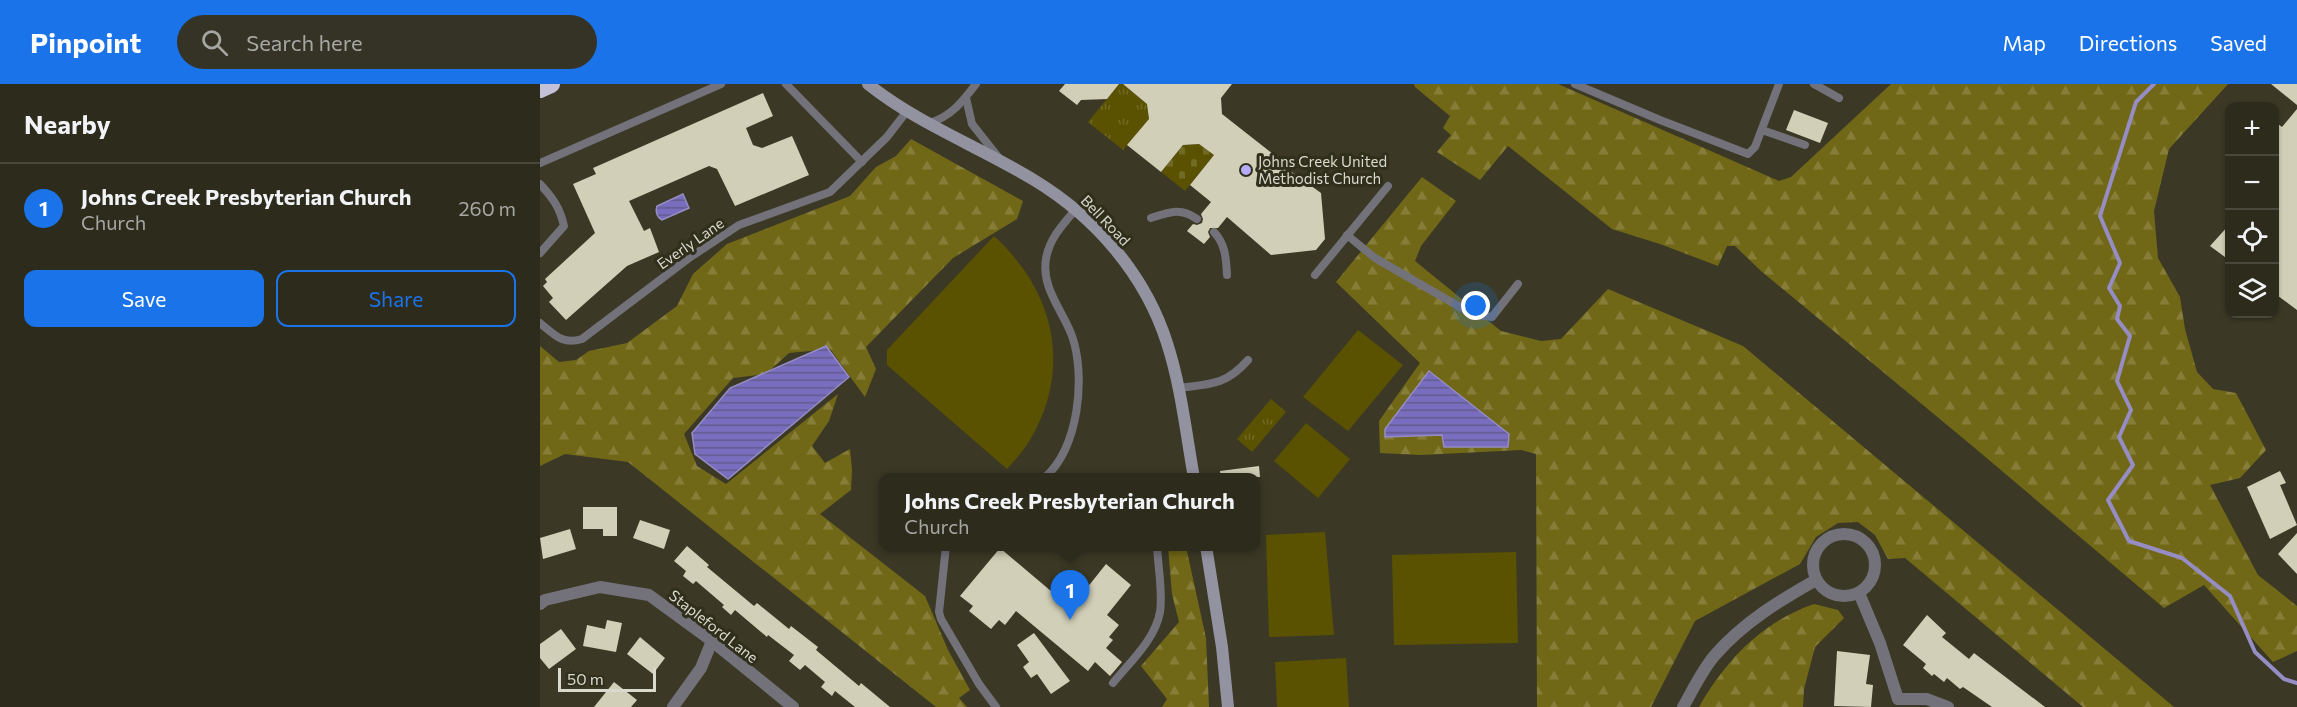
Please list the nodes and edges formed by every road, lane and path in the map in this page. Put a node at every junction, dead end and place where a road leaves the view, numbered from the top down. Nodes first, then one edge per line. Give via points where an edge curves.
1 (551, 84) edge
2 (721, 84) edge
3 (786, 84) edge
4 (868, 84) edge
5 (976, 84) edge
6 (1575, 84) edge
7 (1779, 84) edge
8 (1814, 84) edge
9 (540, 89) edge
10 (966, 98) junction
11 (1839, 98) dead end
12 (907, 111) junction
13 (929, 123) junction
14 (1762, 130) junction
15 (1805, 146) dead end
16 (862, 162) junction
17 (1003, 162) junction
18 (540, 163) edge
19 (540, 184) edge
20 (1388, 186) dead end
21 (1076, 209) junction
22 (1151, 218) dead end
23 (1197, 219) dead end
24 (1214, 232) dead end
25 (1347, 235) junction
26 (540, 253) edge
27 (1227, 275) dead end
28 (1315, 275) dead end
29 (1518, 284) dead end
30 (540, 323) edge
31 (1248, 360) dead end
32 (1178, 388) junction
33 (1048, 473) edge
34 (1193, 473) edge
35 (945, 551) edge
36 (1157, 551) edge
37 (1207, 551) edge
38 (1816, 580) junction
39 (1858, 593) junction
40 (540, 604) edge
41 (712, 641) junction
42 (1113, 683) dead end
43 (1897, 703) edge
44 (672, 707) edge
45 (793, 707) edge
46 (996, 707) edge
47 (1228, 707) edge
48 (1683, 707) edge
49 (1948, 707) edge

1 - 9 highway
2 - 18 lane
3 - 16 lane
4 - 12 street, Bell Road
5 - 10 lane
6 - 14 lane via 1741,153 1752,152
7 - 14 lane
8 - 11 lane
10 - 13 lane via 941,119
10 - 17 lane via 972,124
12 - 13 street, Bell Road
12 - 16 lane, Everly Lane
13 - 17 street, Bell Road
14 - 15 lane
16 - 30 lane, Everly Lane via 830,192 739,225 582,339 571,343 557,338
17 - 21 street, Bell Road
19 - 26 lane via 561,211 564,226
20 - 25 lane
21 - 32 street, Bell Road via 1113,246 1145,293 1166,340
21 - 33 lane via 1058,229 1045,266 1052,297 1075,348 1079,380 1072,429
22 - 23 lane via 1176,210
24 - 27 lane via 1222,240
25 - 28 lane
25 - 29 lane via 1376,258 1472,314 1492,317
31 - 32 lane via 1232,377
32 - 34 street, Bell Road
35 - 46 lane via 939,612
36 - 42 lane via 1158,621 1151,636
37 - 47 street
38 - 39 street via 1836,596
38 - 39 street via 1814,555 1823,542 1839,535 1856,537 1870,548 1875,564 1871,581
38 - 48 street via 1765,609 1738,632 1713,656
39 - 43 street via 1880,643
40 - 41 street, Stapleford Lane via 600,587 650,595
41 - 44 street via 701,668
41 - 45 street, Stapleford Lane
43 - 49 street via 1927,699

